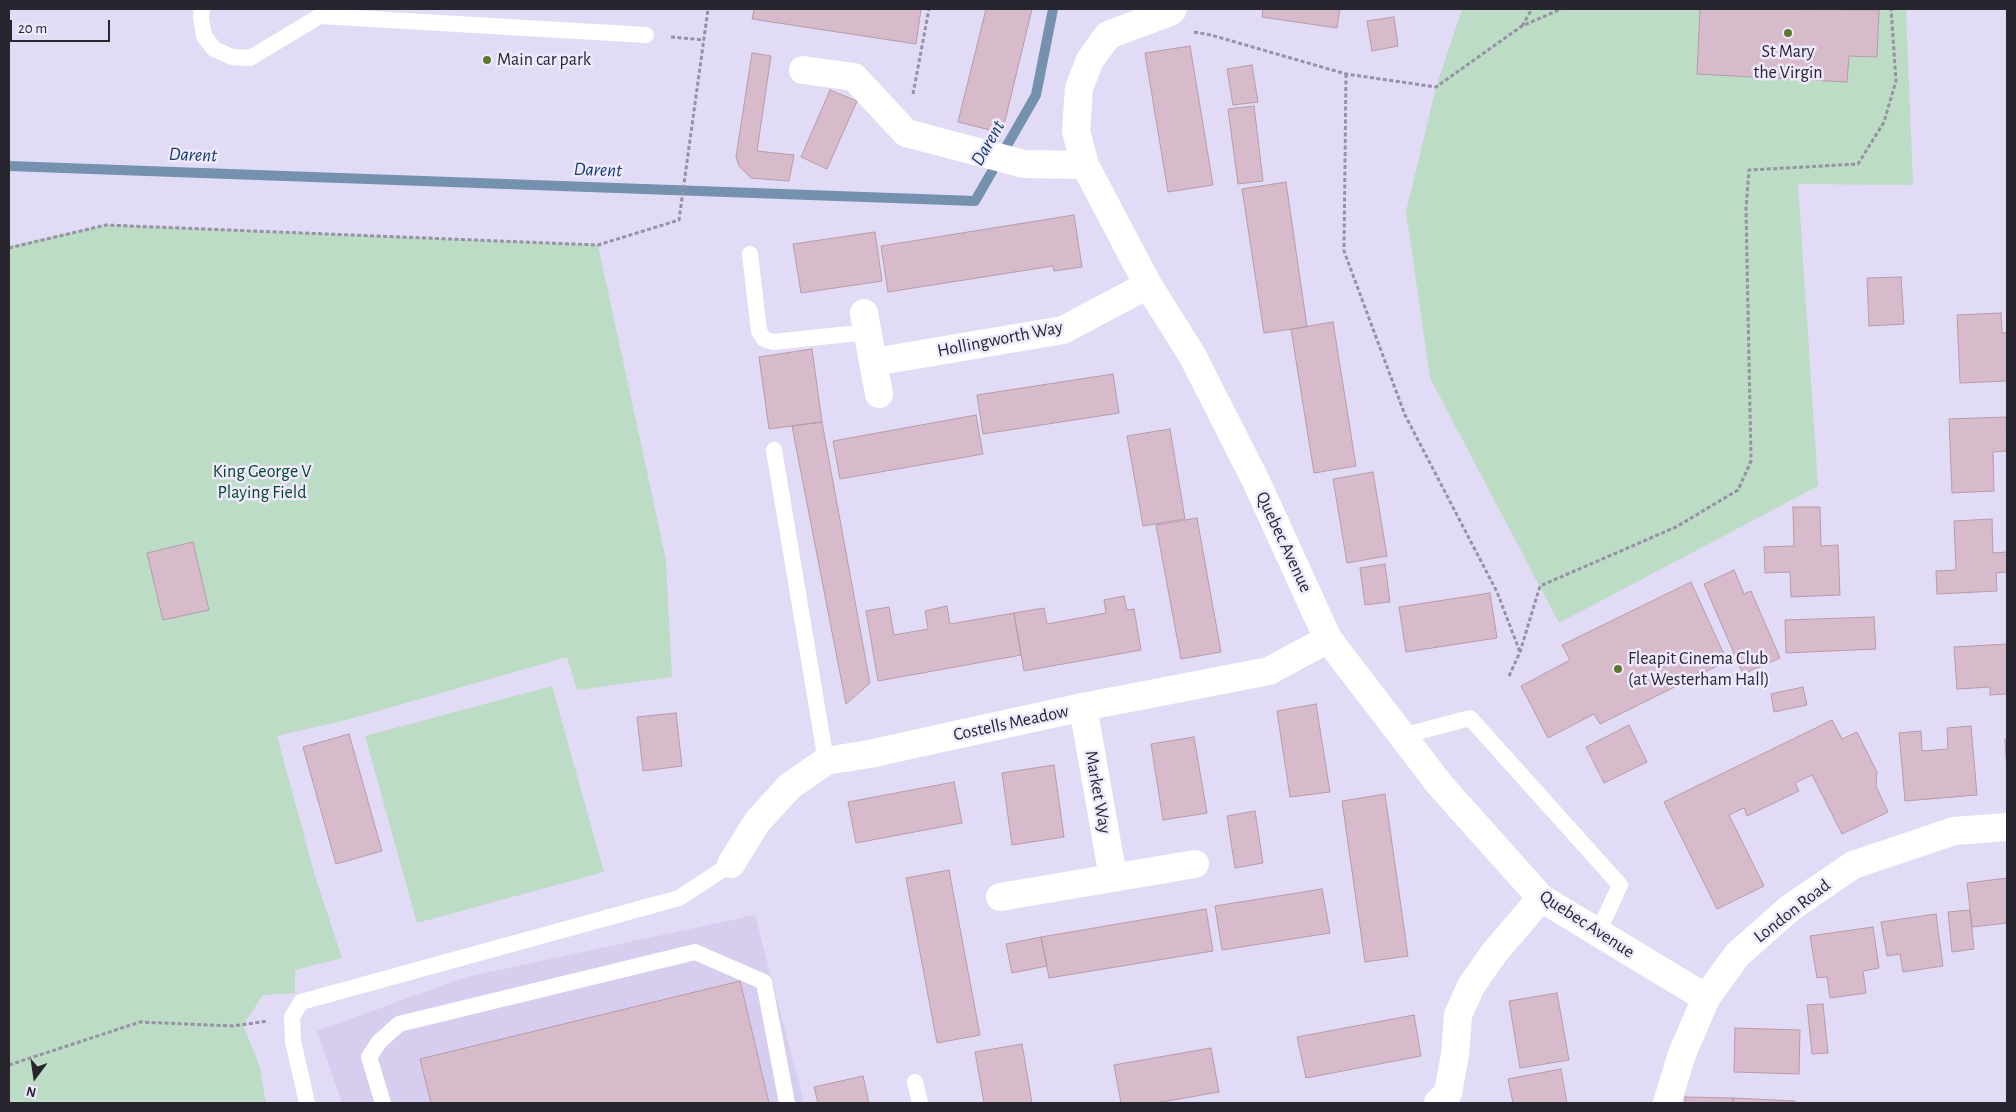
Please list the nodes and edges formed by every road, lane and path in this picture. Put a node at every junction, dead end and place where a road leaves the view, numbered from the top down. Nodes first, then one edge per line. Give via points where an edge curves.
1 (202, 9) edge
2 (708, 9) edge
3 (929, 9) edge
4 (1173, 9) edge
5 (1532, 9) edge
6 (1561, 9) edge
7 (1891, 9) edge
8 (1522, 26) junction
9 (1193, 32) dead end
10 (646, 35) joint
11 (704, 40) junction
12 (802, 70) dead end
13 (1346, 74) junction
14 (906, 134) junction
15 (1085, 165) junction
16 (9, 248) edge
17 (750, 254) dead end
18 (1148, 285) junction
19 (866, 322) joint
20 (874, 362) junction
21 (880, 394) dead end
22 (774, 450) dead end
23 (1328, 640) junction
24 (1520, 652) junction
25 (1509, 676) dead end
26 (1083, 707) junction
27 (1402, 736) junction
28 (826, 761) junction
29 (2007, 827) edge
30 (731, 864) joint
31 (1195, 864) dead end
32 (1113, 877) junction
33 (1000, 897) dead end
34 (1541, 898) junction
35 (1598, 933) junction
36 (1706, 998) junction
37 (292, 1017) junction
38 (9, 1065) edge
39 (915, 1082) dead end
40 (307, 1103) edge
41 (382, 1103) edge
42 (787, 1103) edge
43 (920, 1103) edge
44 (1438, 1103) edge
45 (1667, 1103) edge

1 - 10 lane via 204,36 214,50 232,57 250,58 320,16
2 - 11 path
3 - 14 path
4 - 15 street, Quebec Avenue via 1108,35 1090,60 1079,88 1076,131
5 - 8 path
6 - 8 path
7 - 24 path via 1896,81 1884,122 1858,164 1749,170 1746,208 1751,462 1738,490 1676,527 1540,586
8 - 13 path via 1436,87
9 - 13 path
10 - 11 path
11 - 16 path via 679,220 615,240 598,245 106,225
12 - 14 street via 854,77
13 - 24 path via 1344,251 1405,415 1497,592
14 - 15 street via 1024,164
15 - 18 street, Quebec Avenue
17 - 19 lane via 759,331 764,339 773,342
18 - 20 street, Hollingworth Way via 1063,330
18 - 23 street, Quebec Avenue via 1192,355 1252,473
19 - 20 street
20 - 21 street
22 - 28 lane
23 - 26 street, Costells Meadow via 1269,671
23 - 27 street, Quebec Avenue
24 - 25 path
26 - 28 street, Costells Meadow
26 - 32 street, Market Way
27 - 34 street, Quebec Avenue via 1440,785
27 - 35 lane via 1470,718 1620,885
28 - 30 street, Costells Meadow via 790,786 757,822
29 - 36 street, London Road via 1954,831 1853,864 1790,908 1738,955
30 - 37 lane via 679,898 301,1002
31 - 32 street
32 - 33 street
34 - 35 street, Quebec Avenue
34 - 44 street via 1494,952 1471,986 1458,1015 1448,1093
35 - 36 street, Quebec Avenue
36 - 45 street, London Road via 1682,1054
37 - 38 path via 233,1026 140,1022
37 - 40 lane via 293,1041
39 - 43 lane
41 - 42 lane via 370,1057 379,1042 399,1024 695,952 764,982

